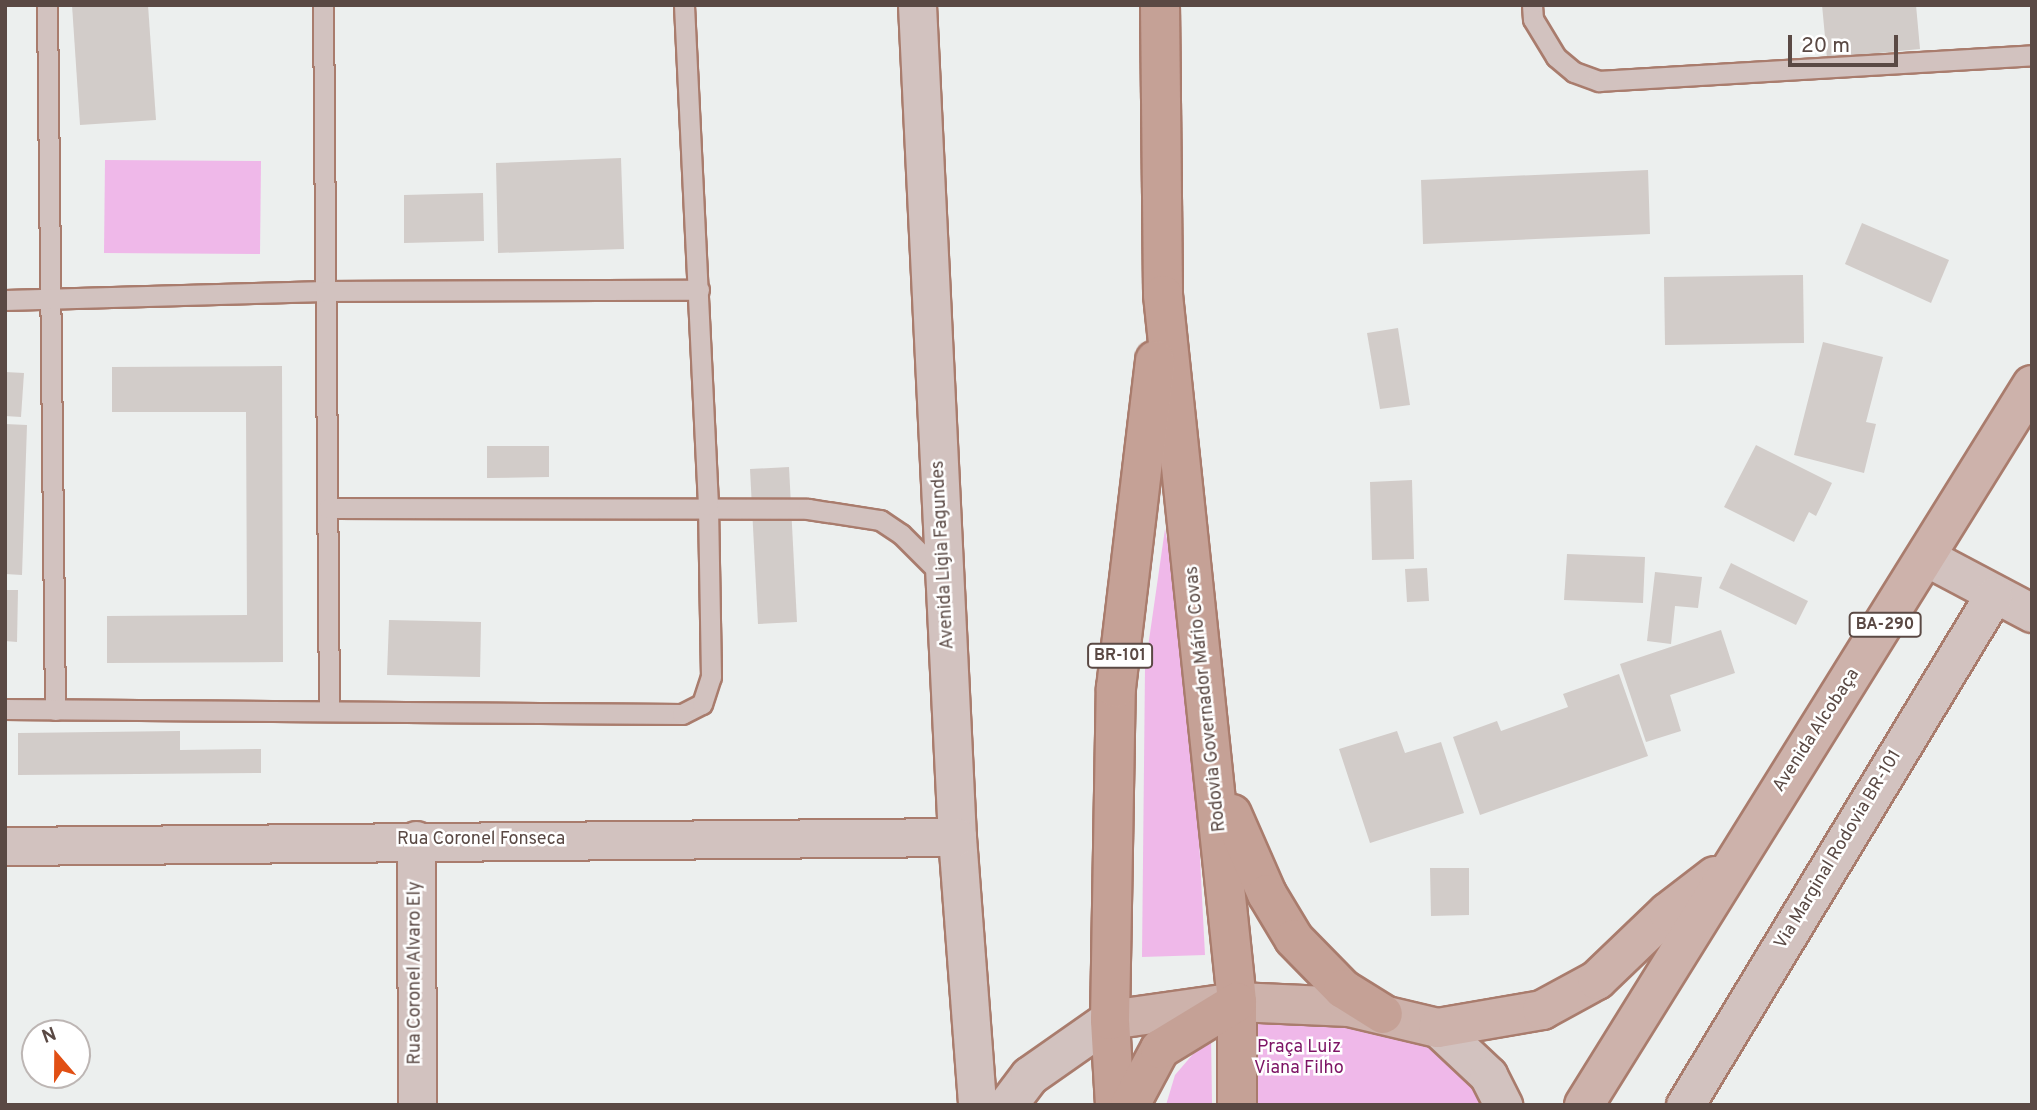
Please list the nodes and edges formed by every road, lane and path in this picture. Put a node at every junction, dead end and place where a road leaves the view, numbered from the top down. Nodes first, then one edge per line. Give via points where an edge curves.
1 (47, 5) edge
2 (323, 5) edge
3 (684, 5) edge
4 (917, 5) edge
5 (1160, 5) edge
6 (1532, 5) edge
7 (2032, 55) edge
8 (699, 290) junction
9 (325, 291) junction
10 (1163, 295) junction
11 (50, 299) junction
12 (5, 300) edge
13 (2032, 385) edge
14 (708, 505) junction
15 (328, 508) junction
16 (1928, 558) junction
17 (945, 578) junction
18 (1993, 596) junction
19 (2032, 612) edge
20 (329, 708) junction
21 (5, 709) edge
22 (55, 710) junction
23 (1215, 762) junction
24 (957, 837) junction
25 (416, 840) junction
26 (5, 846) edge
27 (1733, 861) junction
28 (1237, 1002) junction
29 (1383, 1014) junction
30 (1110, 1020) junction
31 (1438, 1028) junction
32 (417, 1105) edge
33 (977, 1105) edge
34 (1008, 1105) edge
35 (1115, 1105) edge
36 (1130, 1105) edge
37 (1237, 1105) edge
38 (1503, 1105) edge
39 (1584, 1105) edge
40 (1685, 1105) edge

1 - 11 lane
2 - 9 lane
3 - 8 lane
4 - 17 street, Avenida Ligia Fagundes
5 - 10 highway, Rodovia Governador Mário Covas / BR-101
6 - 7 lane via 1533,19 1556,57 1574,72 1599,81
8 - 9 lane
8 - 14 lane
9 - 11 lane
9 - 15 lane
10 - 23 highway, Rodovia Governador Mário Covas / BR-101
10 - 30 highway, Rodovia Governador Mário Covas / BR-101 via 1116,688
11 - 12 lane
11 - 22 lane
13 - 16 main road, Avenida Alcobaça / BA-290
14 - 15 lane
14 - 17 lane via 808,509 880,520 911,542
14 - 20 lane via 711,677 706,698 694,710 682,714
15 - 20 lane
16 - 18 street
16 - 27 main road, Avenida Alcobaça / BA-290
17 - 24 street, Avenida Ligia Fagundes
18 - 19 street
18 - 40 street, Via Marginal Rodovia BR-101
20 - 22 lane
21 - 22 lane
23 - 28 highway, Rodovia Governador Mário Covas / BR-101
23 - 29 highway via 1241,843 1282,922 1310,958 1343,989
24 - 25 street, Rua Coronel Fonseca
24 - 33 street, Avenida Ligia Fagundes
25 - 26 street, Rua Coronel Fonseca
25 - 32 street, Rua Coronel Alvaro Ely
27 - 31 main road, Avenida Alcobaça / BA-290 via 1668,912 1597,979 1567,999 1497,1021
27 - 39 main road, Avenida Alcobaça / BA-290
28 - 29 main road via 1349,1007
28 - 30 main road
28 - 36 highway via 1160,1049
28 - 37 highway, Rodovia Governador Mário Covas / BR-101
29 - 31 main road, Avenida Alcobaça
30 - 34 street via 1030,1076
30 - 35 highway, Rodovia Governador Mário Covas / BR-101
31 - 38 street via 1488,1075

